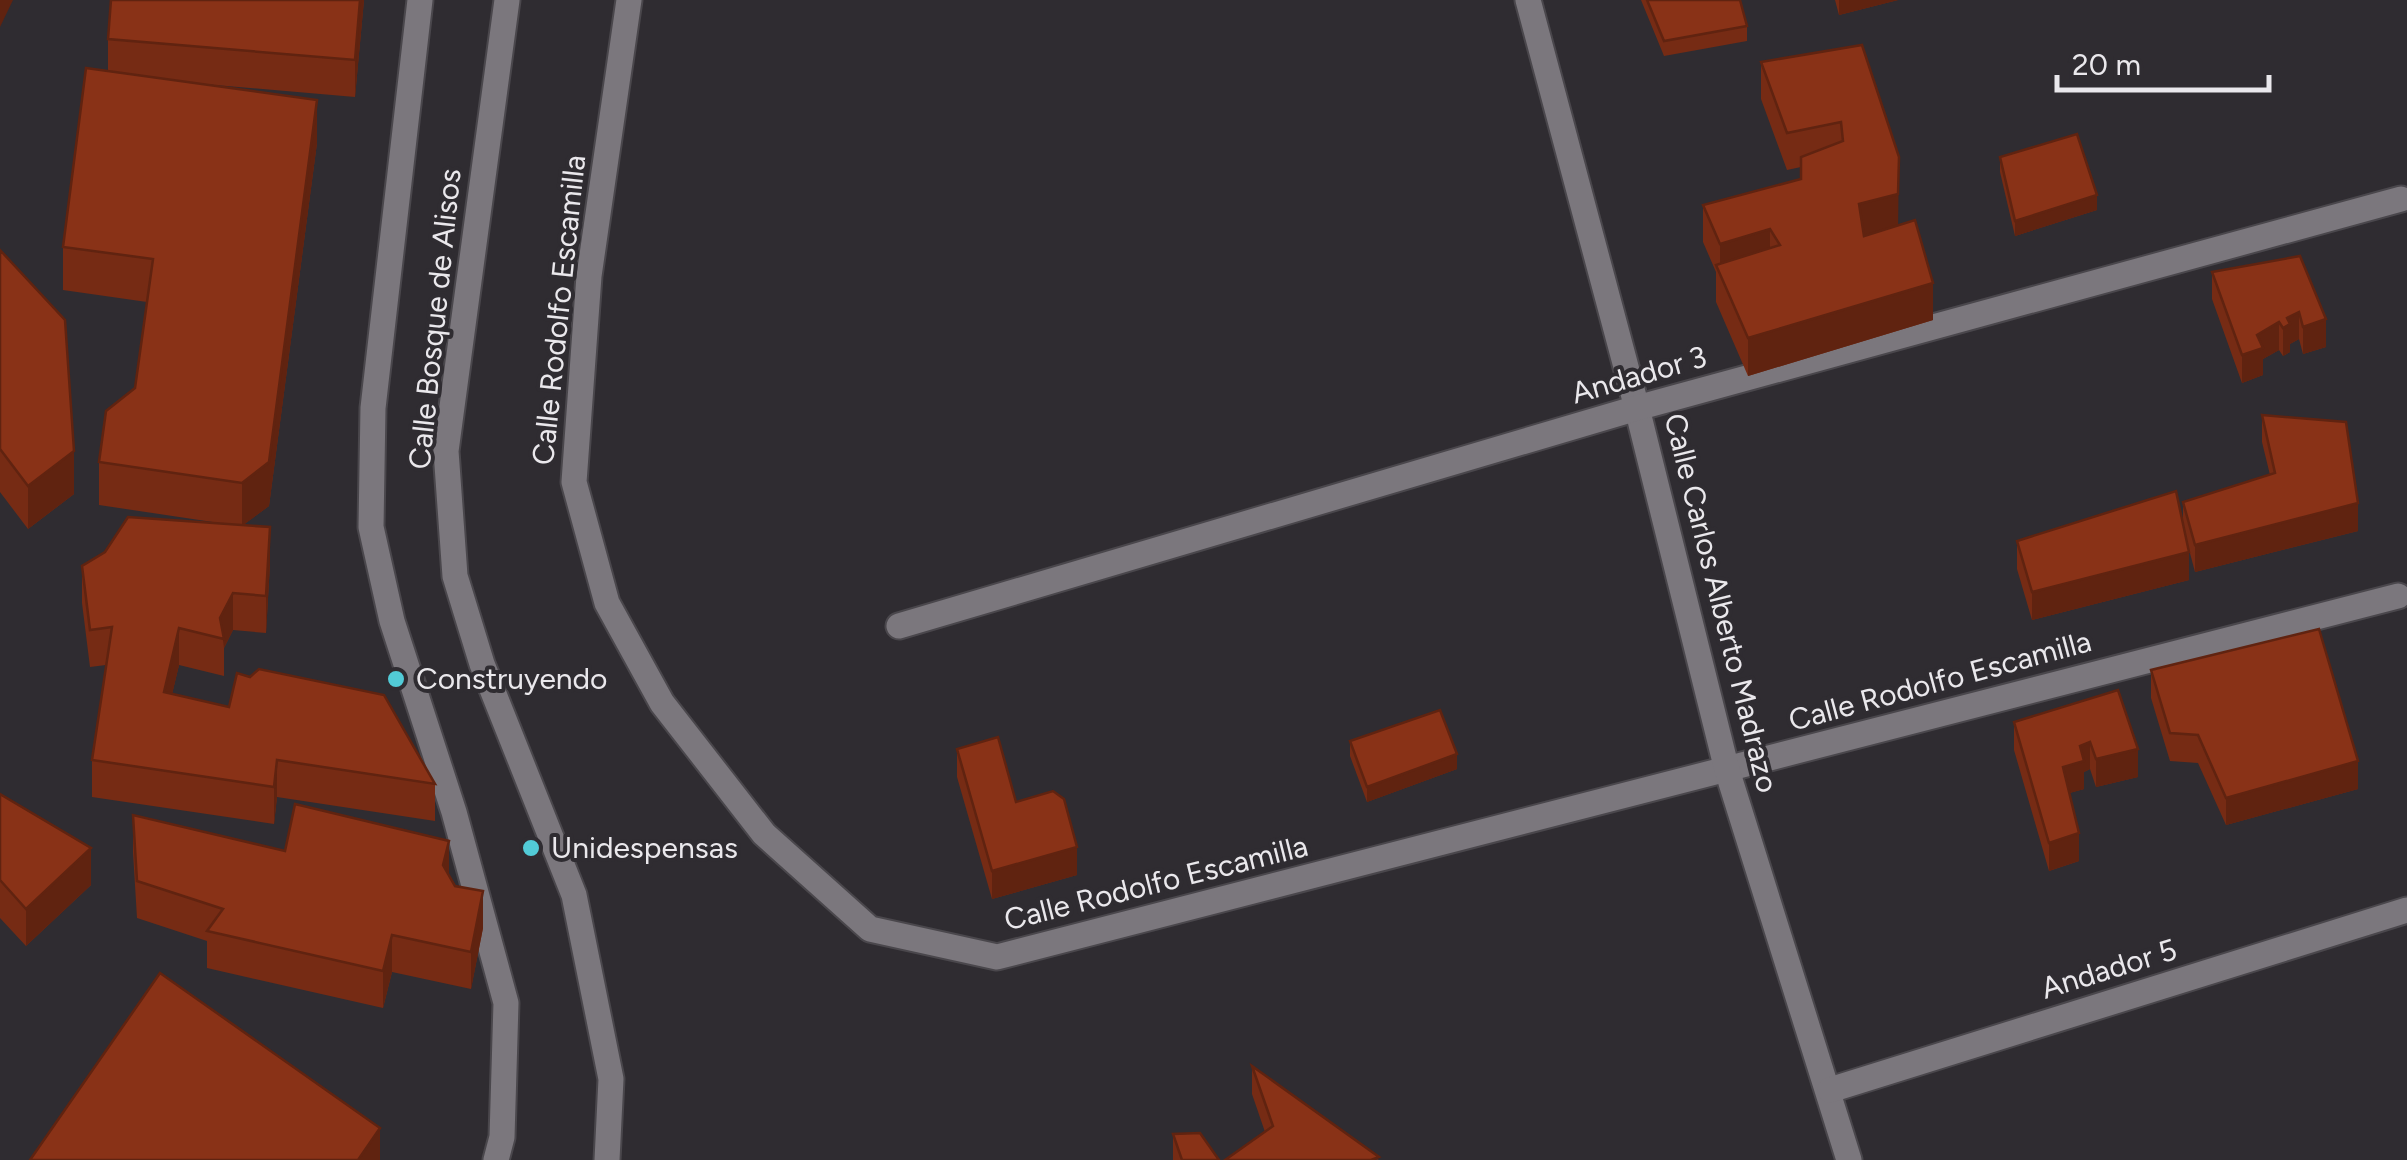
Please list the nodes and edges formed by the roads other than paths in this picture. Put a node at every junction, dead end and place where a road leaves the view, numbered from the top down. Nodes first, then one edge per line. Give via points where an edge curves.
1 (420, 0) edge
2 (506, 0) edge
3 (629, 0) edge
4 (1528, 0) edge
5 (2401, 199) dead end
6 (1637, 408) junction
7 (2398, 596) dead end
8 (900, 626) dead end
9 (1727, 770) junction
10 (2407, 910) edge
11 (1830, 1090) junction
12 (496, 1160) edge
13 (607, 1160) edge
14 (1850, 1160) edge

1 - 12 street, Calle Bosque de Alisos via 374,408 371,526 392,621 506,1003
2 - 13 street, Calle Bosque de Alisos via 446,451 455,576 482,664 574,895 611,1079
3 - 9 street, Calle Rodolfo Escamilla via 589,276 574,482 607,603 662,703 764,834 870,929 996,957
4 - 6 street, Calle Carlos Alberto Madrazo
5 - 6 street, Andador 3
6 - 8 street, Andador 3
6 - 9 street, Calle Carlos Alberto Madrazo
7 - 9 street, Calle Rodolfo Escamilla
9 - 11 street, Calle Carlos Alberto Madrazo
10 - 11 street, Andador 5
11 - 14 street, Calle Carlos Alberto Madrazo

